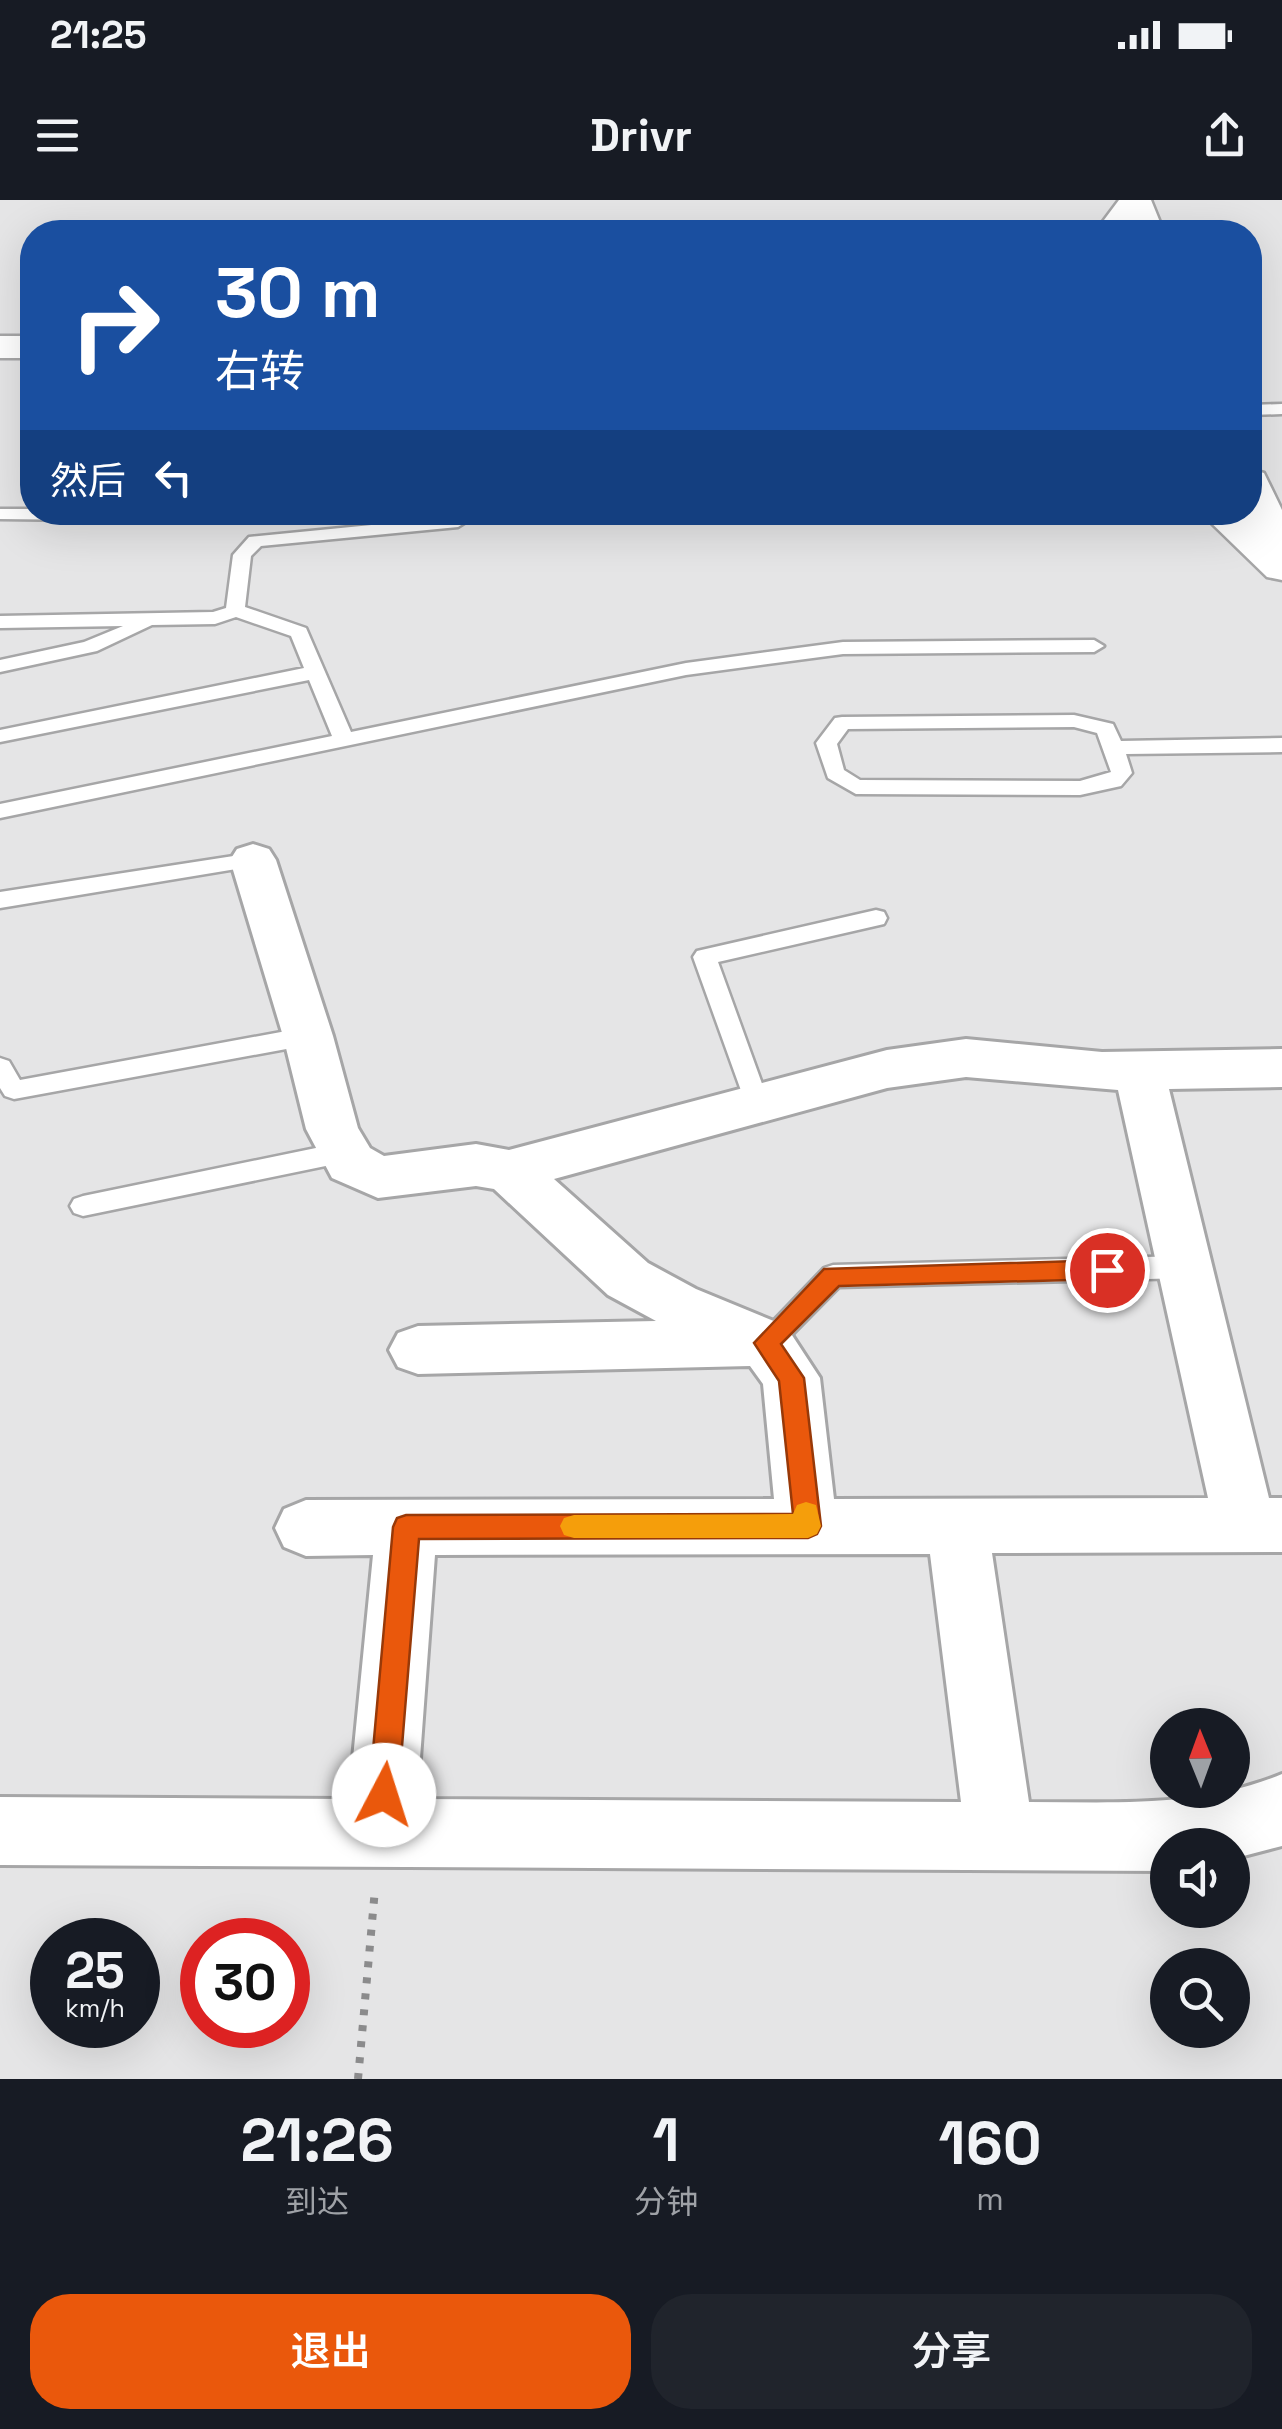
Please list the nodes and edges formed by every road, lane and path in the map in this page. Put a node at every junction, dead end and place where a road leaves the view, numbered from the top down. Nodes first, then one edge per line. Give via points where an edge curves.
1 (1262, 511) edge
2 (426, 525) edge
3 (1234, 525) edge
4 (1282, 560) edge
5 (1282, 568) edge
6 (236, 611) junction
7 (155, 619) junction
8 (0, 622) edge
9 (1094, 646) dead end
10 (0, 666) edge
11 (316, 672) junction
12 (0, 736) edge
13 (342, 737) junction
14 (1282, 746) edge
15 (1115, 748) junction
16 (0, 811) edge
17 (253, 860) joint
18 (0, 900) edge
19 (876, 918) dead end
20 (308, 1036) junction
21 (0, 1067) edge
22 (1282, 1068) edge
23 (1139, 1071) junction
24 (757, 1103) junction
25 (345, 1152) junction
26 (509, 1171) junction
27 (84, 1206) dead end
28 (1185, 1268) junction
29 (766, 1343) junction
30 (418, 1350) dead end
31 (957, 1525) junction
32 (1264, 1525) edge
33 (808, 1526) junction
34 (406, 1527) junction
35 (306, 1528) dead end
36 (1282, 1808) edge
37 (0, 1832) edge
38 (380, 1833) junction
39 (1000, 1836) junction
40 (358, 2079) edge

1 - 4 street
2 - 6 lane via 256,541 242,555
3 - 5 street
6 - 7 lane
6 - 11 lane via 299,632
7 - 8 lane
7 - 10 lane via 90,647
9 - 13 lane via 843,648 686,669
11 - 12 lane
11 - 13 lane
13 - 16 lane
14 - 15 lane
15 - 15 lane via 1122,773 1080,788 856,787 834,773 826,743 842,723 1074,721 1106,729
17 - 18 lane
17 - 20 street
19 - 24 lane via 705,957
20 - 21 lane via 14,1090
20 - 25 street via 332,1130
22 - 23 street
23 - 24 street via 966,1058 887,1068
23 - 28 street
24 - 26 street
25 - 26 street via 350,1163 378,1177 476,1164
25 - 27 lane
26 - 29 street via 628,1279
28 - 29 lane via 833,1276
28 - 32 street
29 - 30 street
29 - 33 street via 791,1378
31 - 32 street
31 - 33 street
31 - 39 street
33 - 34 street
34 - 35 street
34 - 38 street
36 - 39 street via 1271,1817 1175,1837
37 - 38 street
38 - 39 street
38 - 40 path

